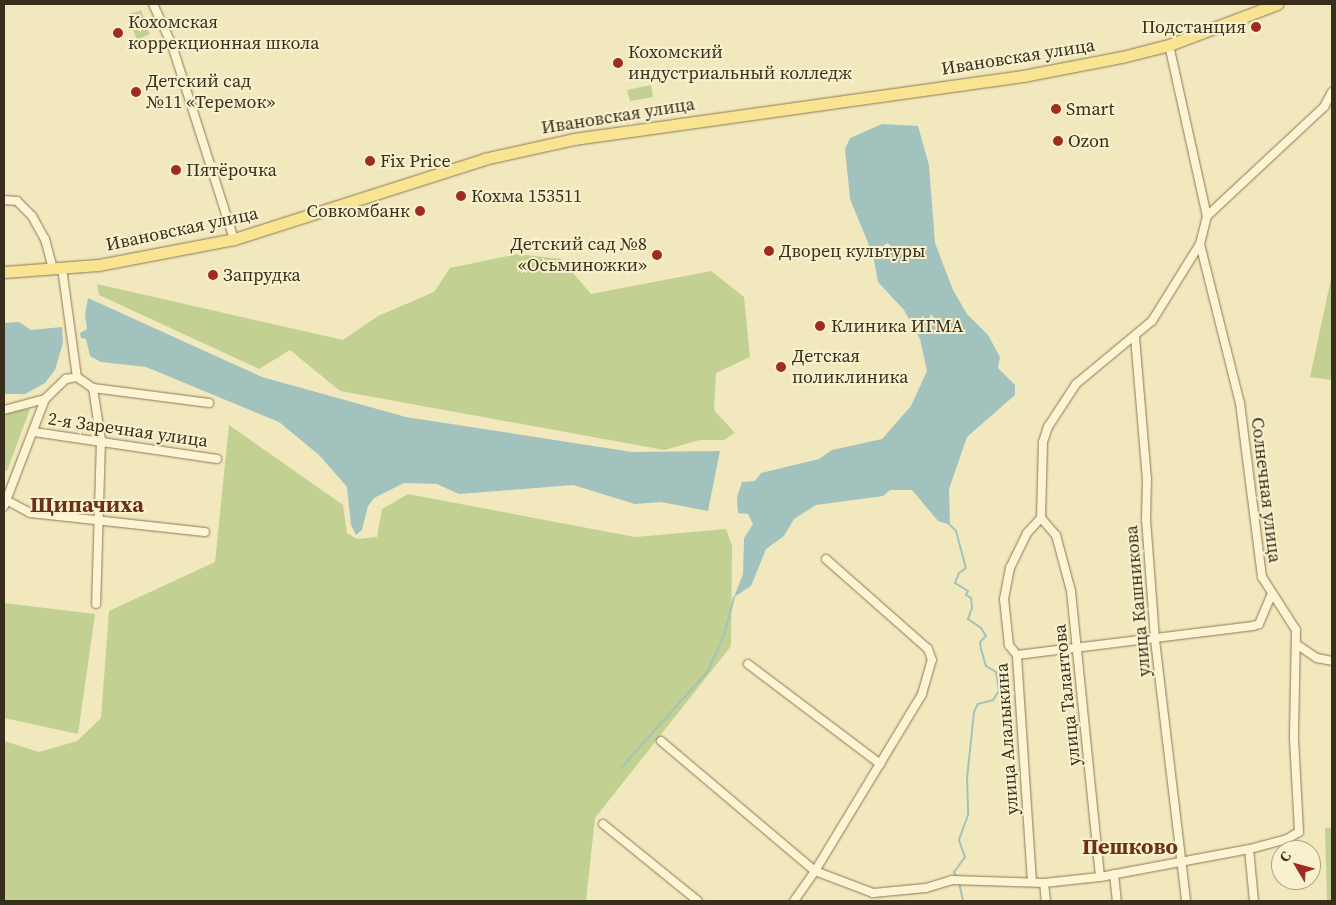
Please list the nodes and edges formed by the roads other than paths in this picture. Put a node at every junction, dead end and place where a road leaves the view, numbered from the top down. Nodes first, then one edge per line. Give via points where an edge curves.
1 (153, 4) edge
2 (1258, 4) edge
3 (1277, 4) edge
4 (1242, 16) junction
5 (1169, 45) junction
6 (1332, 92) edge
7 (4, 200) edge
8 (1207, 216) junction
9 (234, 240) junction
10 (1200, 244) junction
11 (58, 269) junction
12 (4, 272) edge
13 (1135, 337) junction
14 (77, 377) junction
15 (93, 388) junction
16 (45, 399) junction
17 (210, 403) dead end
18 (4, 410) edge
19 (34, 432) junction
20 (101, 440) junction
21 (217, 459) dead end
22 (6, 499) edge
23 (4, 506) edge
24 (1041, 518) junction
25 (97, 519) junction
26 (205, 532) dead end
27 (826, 559) dead end
28 (1272, 594) junction
29 (96, 604) dead end
30 (1155, 640) junction
31 (1296, 644) junction
32 (1079, 649) junction
33 (1017, 655) junction
34 (1332, 661) edge
35 (748, 664) dead end
36 (661, 741) dead end
37 (880, 764) junction
38 (603, 824) dead end
39 (1249, 849) junction
40 (1181, 862) junction
41 (815, 871) junction
42 (1114, 874) junction
43 (1100, 877) junction
44 (1032, 882) junction
45 (1044, 882) junction
46 (698, 901) edge
47 (794, 901) edge
48 (1046, 901) edge
49 (1117, 901) edge
50 (1186, 901) edge
51 (1254, 901) edge

1 - 9 street via 172,45
2 - 4 main road, Ивановская улица
3 - 4 main road, Ивановская улица
4 - 5 main road, Ивановская улица
5 - 8 street, Солнечная улица
5 - 9 main road, Ивановская улица via 1023,76 557,142 484,159
6 - 8 street via 1324,107
7 - 11 street via 17,201 32,216
8 - 10 street, Солнечная улица
9 - 11 main road, Ивановская улица
10 - 13 street via 1152,321
10 - 28 street, Солнечная улица via 1240,403 1262,577
11 - 12 main road, Ивановская улица
11 - 14 street via 69,314
13 - 24 street via 1076,384 1048,428 1044,442
13 - 30 street, улица Кашникова via 1147,479 1146,519
14 - 15 street
14 - 16 street via 66,379
15 - 17 street
15 - 20 street
16 - 18 street
16 - 19 street
19 - 20 street, 2-я Заречная улица
19 - 22 street
20 - 21 street, 2-я Заречная улица
20 - 25 street
22 - 23 street
22 - 25 street via 30,513
24 - 32 street, улица Талантова via 1056,534 1071,591
24 - 33 street, улица Алалыкина via 1026,533 1008,576 1004,599 1009,645
25 - 26 street
25 - 29 street
27 - 37 street via 928,649 932,660 922,694
28 - 30 street via 1259,624
28 - 31 street, Солнечная улица via 1296,630
30 - 32 street
30 - 40 street, улица Кашникова
31 - 34 street via 1317,658
31 - 39 street, Солнечная улица via 1294,739 1299,832 1287,839
32 - 33 street
32 - 43 street, улица Талантова
33 - 44 street, улица Алалыкина
35 - 37 street
36 - 41 street
37 - 41 street
38 - 46 street
39 - 40 street
39 - 51 street
40 - 42 street
40 - 50 street, улица Кашникова
41 - 44 street via 873,893 926,888 952,880
41 - 47 street
42 - 43 street
42 - 49 street
43 - 45 street
44 - 45 street
45 - 48 street

